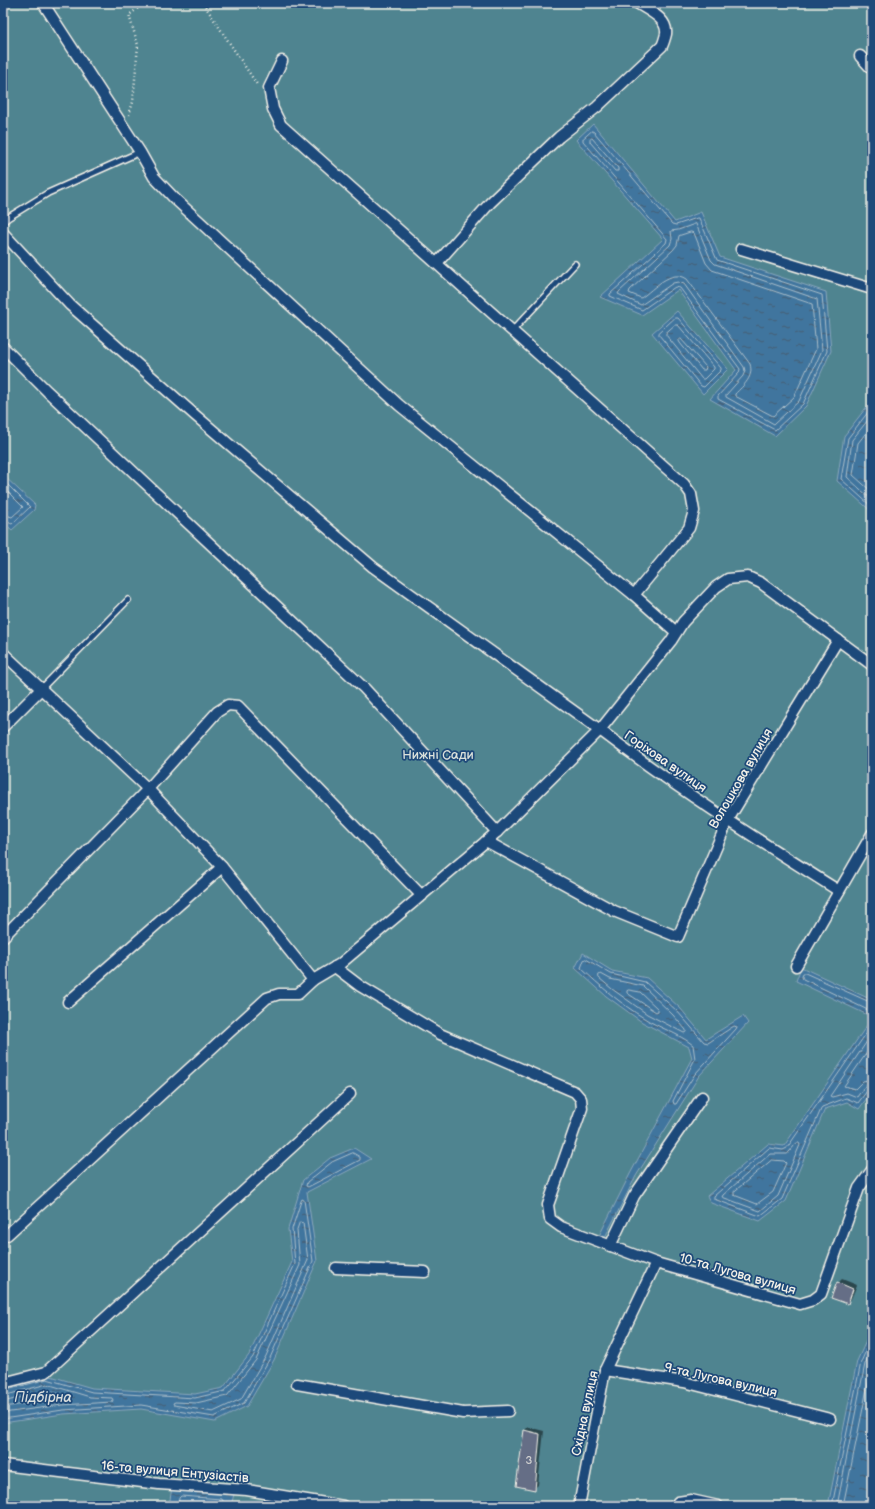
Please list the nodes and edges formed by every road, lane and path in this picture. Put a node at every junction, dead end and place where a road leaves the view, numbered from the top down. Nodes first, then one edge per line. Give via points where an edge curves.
1 (43, 3) edge
2 (145, 3) edge
3 (203, 3) edge
4 (637, 3) edge
5 (860, 56) dead end
6 (282, 61) dead end
7 (872, 69) edge
8 (260, 89) dead end
9 (124, 127) junction
10 (140, 152) junction
11 (3, 222) edge
12 (3, 233) edge
13 (741, 249) dead end
14 (436, 263) junction
15 (574, 264) dead end
16 (872, 289) edge
17 (513, 330) junction
18 (3, 347) edge
19 (634, 595) junction
20 (128, 600) dead end
21 (676, 632) junction
22 (838, 640) junction
23 (3, 653) edge
24 (872, 665) edge
25 (42, 688) junction
26 (3, 727) edge
27 (600, 730) junction
28 (148, 789) junction
29 (728, 820) junction
30 (497, 832) junction
31 (872, 834) edge
32 (486, 841) junction
33 (222, 867) junction
34 (839, 891) junction
35 (422, 896) junction
36 (3, 937) edge
37 (796, 966) dead end
38 (335, 967) junction
39 (313, 980) junction
40 (68, 1002) dead end
41 (350, 1094) dead end
42 (702, 1097) dead end
43 (872, 1170) edge
44 (7, 1235) dead end
45 (610, 1246) junction
46 (656, 1263) junction
47 (336, 1268) dead end
48 (425, 1272) dead end
49 (605, 1370) junction
50 (3, 1383) edge
51 (297, 1384) dead end
52 (508, 1411) dead end
53 (830, 1419) dead end
54 (3, 1466) edge
55 (343, 1506) edge
56 (579, 1506) edge
57 (675, 1506) edge
58 (718, 1506) edge

1 - 9 street
2 - 9 path via 129,15 138,45 133,102
3 - 8 path
4 - 14 street via 657,16 664,24 666,32 662,46 597,107 547,148 490,203
5 - 7 street
6 - 14 street via 269,88 273,109 281,125
9 - 10 street
10 - 11 lane via 48,193
10 - 19 street via 154,177 175,200 399,405
12 - 27 street, Горіхова вулиця via 70,305 372,567
13 - 16 street
14 - 17 street
15 - 17 lane
17 - 19 street via 684,484 691,494 694,511 689,528
18 - 30 street via 53,397 364,688
19 - 21 street
20 - 25 lane
21 - 22 street via 716,588 728,579 748,577 761,583
21 - 27 street
22 - 24 street
22 - 29 street, Волошкова вулиця
23 - 25 street
25 - 26 street
25 - 28 street
27 - 29 street, Горіхова вулиця
27 - 30 street
28 - 33 street
28 - 35 street via 217,712 228,705 238,706
28 - 36 street
29 - 32 street, Волошкова вулиця via 678,937 614,911
29 - 34 street, Горіхова вулиця
30 - 32 street
31 - 34 street
32 - 35 street
33 - 39 street
33 - 40 street
34 - 37 street
35 - 38 street
38 - 39 street
38 - 45 street, 10-та Лугова вулиця via 360,986 440,1034 575,1092 581,1099 582,1108 548,1205 550,1219 561,1227
39 - 44 street via 298,994 278,994 267,998
41 - 50 street via 46,1372
42 - 45 street via 634,1196
43 - 46 street, 10-та Лугова вулиця via 859,1188 821,1294 814,1300 800,1304
45 - 46 street, 10-та Лугова вулиця
46 - 49 street, Східна вулиця
47 - 48 street
49 - 53 street, 9-та Лугова вулиця via 684,1382
49 - 56 street, Східна вулиця
51 - 52 street via 463,1413
54 - 55 street, 16-та вулиця Ентузіастів via 159,1484 247,1490
57 - 58 street via 678,1502 691,1500

